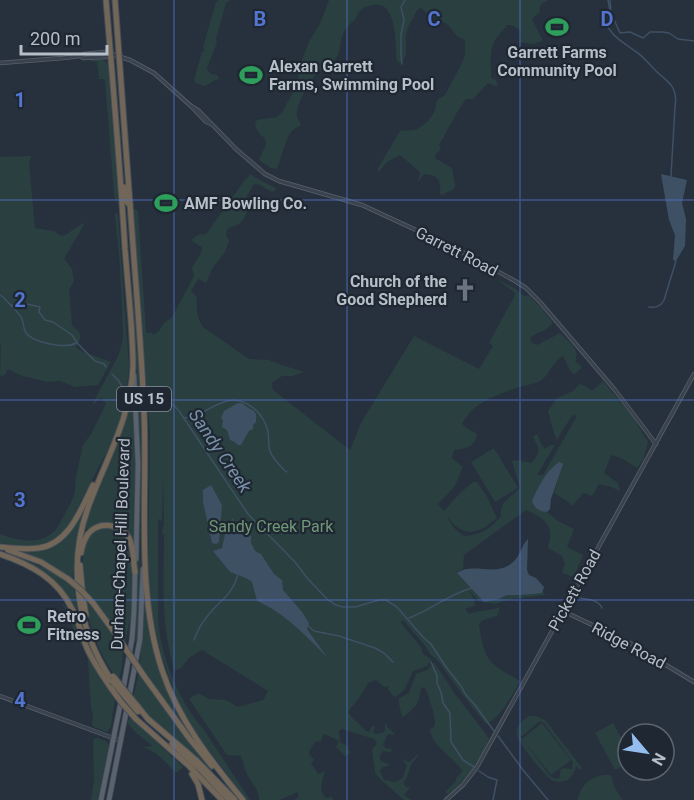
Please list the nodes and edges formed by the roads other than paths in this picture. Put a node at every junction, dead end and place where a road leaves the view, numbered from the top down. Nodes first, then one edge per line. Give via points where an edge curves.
1 (106, 0) edge
2 (115, 0) edge
3 (111, 54) junction
4 (119, 56) junction
5 (0, 63) edge
6 (118, 153) junction
7 (130, 205) junction
8 (122, 206) junction
9 (133, 245) junction
10 (133, 355) junction
11 (694, 374) edge
12 (115, 444) junction
13 (656, 444) junction
14 (144, 532) junction
15 (0, 548) edge
16 (0, 554) edge
17 (135, 572) junction
18 (563, 611) junction
19 (113, 679) junction
20 (694, 682) edge
21 (0, 696) edge
22 (138, 713) junction
23 (156, 737) junction
24 (113, 739) junction
25 (121, 741) junction
26 (101, 800) edge
27 (109, 800) edge
28 (202, 800) edge
29 (222, 800) edge
30 (229, 800) edge
31 (235, 800) edge
32 (242, 800) edge
33 (446, 800) edge

1 - 3 highway, Durham-Chapel Hill Boulevard / US 15
2 - 4 highway, Durham-Chapel Hill Boulevard / US 15
3 - 4 street, Garrett Road
3 - 5 street, Garrett Road
3 - 6 highway, Durham-Chapel Hill Boulevard / US 15
4 - 7 highway, Durham-Chapel Hill Boulevard / US 15
4 - 13 street, Garrett Road via 150,70 269,176 369,208 461,250 521,285 615,390
6 - 7 highway
6 - 8 highway, Durham-Chapel Hill Boulevard / US 15
7 - 9 highway, Durham-Chapel Hill Boulevard / US 15
8 - 9 highway via 126,209
8 - 10 highway, Durham-Chapel Hill Boulevard / US 15
9 - 14 highway, Durham-Chapel Hill Boulevard / US 15 via 146,451
10 - 12 highway, US 15 via 129,400
10 - 17 main road, Durham-Chapel Hill Boulevard via 138,441
11 - 13 street, Pickett Road
12 - 15 highway via 63,536 37,548
12 - 19 highway, US 15 via 84,519 77,576 84,624
13 - 18 street, Pickett Road
14 - 25 main road, Durham-Chapel Hill Boulevard via 140,639
14 - 32 highway, US 15 via 152,635 168,688 190,731
15 - 32 highway, bridge via 41,562 81,590 189,738
16 - 22 highway, bridge via 33,567 60,590 111,688 121,702
17 - 19 highway via 129,538 124,532 107,525 89,533 80,562 84,605 97,648
17 - 24 main road, Durham-Chapel Hill Boulevard via 132,639
18 - 20 street, Ridge Road via 628,642
18 - 33 street, Pickett Road via 477,767
19 - 22 highway, bridge
21 - 24 street
22 - 23 highway
22 - 30 highway
22 - 31 highway via 197,761
23 - 28 highway via 195,777
23 - 29 highway
24 - 25 street
24 - 26 main road, Durham-Chapel Hill Boulevard
25 - 27 main road, Durham-Chapel Hill Boulevard

